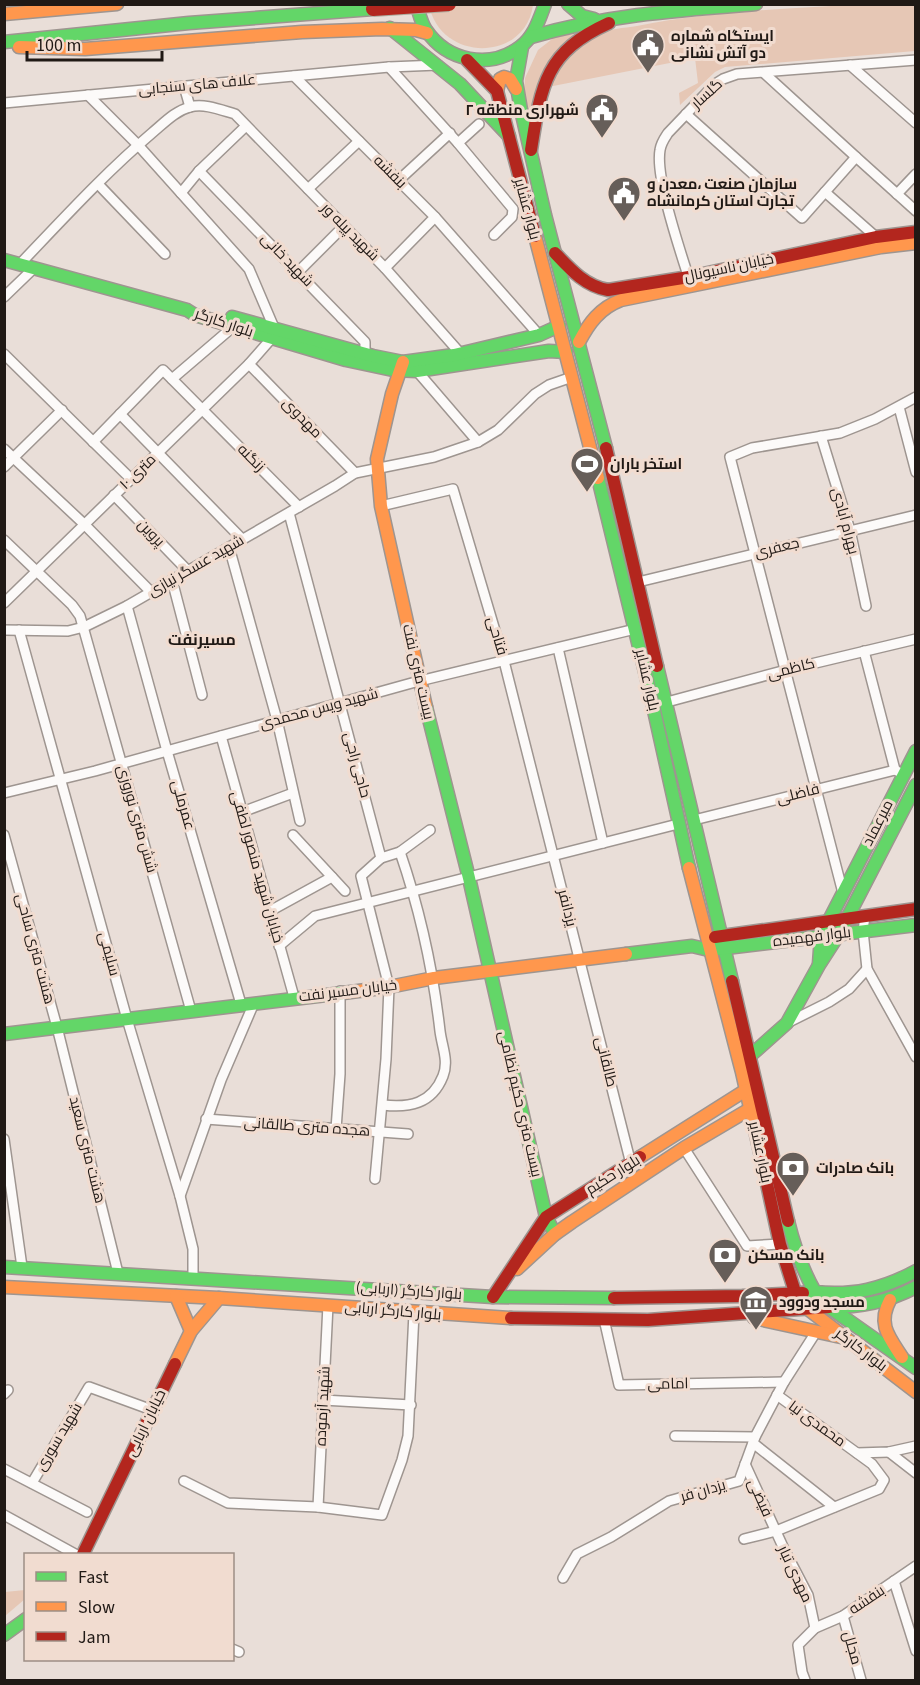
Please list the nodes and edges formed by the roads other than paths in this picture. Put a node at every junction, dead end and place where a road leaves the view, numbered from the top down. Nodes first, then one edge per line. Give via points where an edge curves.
1 (45, 4) edge
2 (117, 4) edge
3 (400, 4) edge
4 (416, 4) edge
5 (449, 4) edge
6 (545, 4) edge
7 (568, 4) edge
8 (756, 4) edge
9 (5, 14) edge
10 (638, 14) junction
11 (600, 19) junction
12 (386, 28) junction
13 (427, 33) junction
14 (527, 42) junction
15 (4, 44) edge
16 (467, 60) junction
17 (915, 60) edge
18 (438, 65) junction
19 (850, 65) junction
20 (389, 67) junction
21 (764, 73) junction
22 (294, 76) junction
23 (184, 86) junction
24 (516, 89) junction
25 (497, 91) junction
26 (88, 95) junction
27 (4, 103) edge
28 (190, 107) junction
29 (686, 114) junction
30 (915, 123) edge
31 (479, 124) dead end
32 (246, 126) junction
33 (450, 133) junction
34 (509, 136) junction
35 (359, 141) junction
36 (458, 143) junction
37 (138, 145) junction
38 (531, 150) junction
39 (856, 157) junction
40 (199, 171) junction
41 (915, 174) edge
42 (399, 180) junction
43 (98, 184) junction
44 (308, 189) junction
45 (825, 192) junction
46 (181, 193) junction
47 (897, 194) junction
48 (915, 211) edge
49 (435, 217) junction
50 (344, 226) junction
51 (915, 232) edge
52 (494, 236) dead end
53 (876, 237) junction
54 (915, 243) edge
55 (555, 253) junction
56 (165, 254) dead end
57 (4, 260) edge
58 (27, 266) junction
59 (385, 268) junction
60 (298, 272) junction
61 (690, 282) junction
62 (4, 297) edge
63 (187, 310) junction
64 (234, 326) junction
65 (559, 326) junction
66 (273, 334) junction
67 (539, 335) junction
68 (579, 342) junction
69 (566, 352) junction
70 (460, 353) junction
71 (4, 354) edge
72 (365, 354) junction
73 (249, 364) junction
74 (402, 367) junction
75 (417, 371) junction
76 (572, 377) junction
77 (172, 379) junction
78 (915, 397) edge
79 (899, 407) junction
80 (203, 409) junction
81 (62, 410) junction
82 (120, 414) junction
83 (821, 436) junction
84 (478, 441) junction
85 (93, 442) junction
86 (4, 449) edge
87 (158, 452) junction
88 (13, 458) junction
89 (4, 467) edge
90 (377, 469) junction
91 (915, 472) edge
92 (355, 473) junction
93 (130, 479) junction
94 (114, 495) junction
95 (381, 506) junction
96 (299, 507) junction
97 (289, 513) junction
98 (915, 515) edge
99 (84, 524) junction
100 (850, 530) junction
101 (242, 539) junction
102 (4, 540) edge
103 (229, 547) junction
104 (755, 553) junction
105 (37, 571) junction
106 (188, 571) junction
107 (172, 580) junction
108 (638, 582) junction
109 (151, 592) junction
110 (4, 603) edge
111 (127, 606) junction
112 (866, 606) dead end
113 (84, 627) junction
114 (635, 629) junction
115 (4, 630) edge
116 (19, 630) junction
117 (915, 639) edge
118 (558, 648) junction
119 (864, 651) junction
120 (504, 661) junction
121 (786, 670) junction
122 (419, 681) junction
123 (202, 695) dead end
124 (667, 702) junction
125 (341, 703) junction
126 (277, 720) junction
127 (221, 736) junction
128 (167, 751) junction
129 (915, 751) edge
130 (122, 763) junction
131 (899, 772) junction
132 (61, 779) junction
133 (915, 788) edge
134 (816, 789) junction
135 (4, 793) edge
136 (293, 793) junction
137 (890, 799) junction
138 (905, 806) junction
139 (242, 812) junction
140 (694, 820) junction
141 (300, 821) dead end
142 (678, 824) junction
143 (430, 830) dead end
144 (4, 835) edge
145 (293, 835) dead end
146 (603, 843) junction
147 (400, 852) junction
148 (554, 857) junction
149 (381, 858) junction
150 (332, 877) junction
151 (469, 878) junction
152 (345, 891) dead end
153 (413, 891) junction
154 (842, 894) junction
155 (367, 902) junction
156 (915, 909) edge
157 (270, 911) junction
158 (865, 916) junction
159 (848, 918) junction
160 (828, 922) junction
161 (915, 925) edge
162 (863, 931) junction
163 (839, 934) junction
164 (821, 936) junction
165 (722, 942) junction
166 (708, 944) junction
167 (279, 946) junction
168 (580, 960) junction
169 (819, 965) junction
170 (867, 969) junction
171 (490, 972) junction
172 (434, 978) junction
173 (389, 987) junction
174 (340, 992) junction
175 (294, 997) junction
176 (247, 1003) junction
177 (191, 1011) junction
178 (127, 1019) junction
179 (787, 1023) junction
180 (57, 1027) junction
181 (4, 1034) edge
182 (751, 1055) junction
183 (915, 1057) edge
184 (746, 1090) junction
185 (383, 1105) junction
186 (750, 1109) junction
187 (206, 1119) junction
188 (336, 1129) junction
189 (381, 1132) junction
190 (408, 1134) dead end
191 (4, 1139) edge
192 (684, 1148) junction
193 (631, 1164) junction
194 (375, 1179) dead end
195 (180, 1196) junction
196 (546, 1217) junction
197 (555, 1234) junction
198 (780, 1244) junction
199 (4, 1267) edge
200 (22, 1267) junction
201 (915, 1270) edge
202 (118, 1274) junction
203 (193, 1278) junction
204 (503, 1282) junction
205 (4, 1287) edge
206 (915, 1287) edge
207 (795, 1292) junction
208 (815, 1292) junction
209 (176, 1296) junction
210 (493, 1297) junction
211 (219, 1298) junction
212 (647, 1298) junction
213 (890, 1300) junction
214 (328, 1305) junction
215 (829, 1307) junction
216 (806, 1309) junction
217 (414, 1313) junction
218 (740, 1315) junction
219 (604, 1319) junction
220 (648, 1320) junction
221 (191, 1331) junction
222 (816, 1332) junction
223 (847, 1339) junction
224 (902, 1358) junction
225 (915, 1368) edge
226 (784, 1382) junction
227 (915, 1392) edge
228 (777, 1395) junction
229 (323, 1401) junction
230 (411, 1406) junction
231 (152, 1410) junction
232 (675, 1437) dead end
233 (754, 1440) junction
234 (915, 1446) edge
235 (890, 1452) junction
236 (857, 1453) junction
237 (745, 1464) junction
238 (4, 1469) edge
239 (915, 1473) edge
240 (184, 1481) dead end
241 (32, 1483) junction
242 (318, 1507) junction
243 (834, 1507) junction
244 (87, 1512) dead end
245 (4, 1515) edge
246 (776, 1532) junction
247 (744, 1539) dead end
248 (73, 1553) edge
249 (83, 1553) edge
250 (915, 1566) edge
251 (563, 1578) dead end
252 (894, 1581) junction
253 (843, 1616) junction
254 (24, 1620) edge
255 (815, 1628) junction
256 (4, 1635) edge
257 (915, 1651) edge
258 (805, 1680) edge
259 (861, 1680) edge

1 - 9 main road
2 - 9 main road
3 - 12 main road
4 - 13 main road
5 - 15 main road, bridge via 189,22
6 - 14 main road, بلوار عشایر via 540,23
7 - 11 main road via 582,16
8 - 10 main road
10 - 11 main road
10 - 38 main road via 591,31 554,62 537,104
11 - 14 main road via 557,28
12 - 13 main road
12 - 15 main road via 85,49
12 - 18 main road
13 - 16 main road via 451,55
14 - 16 main road via 513,53 490,61
14 - 24 main road, بلوار عشایر via 516,73
16 - 25 main road, بلوار عشایر
17 - 19 street, گلسار
18 - 20 street, علاف های سنجابی
18 - 34 main road
19 - 21 street, گلسار
19 - 30 street
20 - 22 street, علاف های سنجابی
20 - 33 street
21 - 29 street, گلسار via 723,79
21 - 39 street
22 - 23 street, علاف های سنجابی
22 - 35 street, بنفشه
23 - 26 street, علاف های سنجابی
23 - 28 street
24 - 25 main road via 504,77
24 - 38 main road, بلوار عشایر
25 - 34 main road, بلوار عشایر
26 - 27 street, علاف های سنجابی
26 - 37 street
28 - 32 street, شهید پیله ور via 217,108 235,114
28 - 37 street via 178,111
29 - 45 street via 802,218
29 - 61 street, گلسار via 662,141 660,161 663,187
31 - 36 street
32 - 40 street
32 - 44 street, شهید پیله ور
33 - 36 street
33 - 42 street
34 - 65 main road, بلوار عشایر
35 - 42 street, بنفشه
35 - 44 street
36 - 52 street via 513,209 512,217
37 - 43 street
37 - 46 street
38 - 55 main road, بلوار عشایر
39 - 45 street
39 - 47 street
40 - 46 street
40 - 60 street, شهید خانی
41 - 47 street
42 - 49 street, بنفشه
43 - 56 street
43 - 58 street
44 - 50 street, شهید پیله ور
45 - 53 street
46 - 66 street via 249,269
47 - 48 street
49 - 59 street
49 - 67 street, بنفشه
50 - 59 street, شهید پیله ور
50 - 60 street
51 - 53 main road, خیابان ناسیونال
53 - 61 main road, خیابان ناسیونال
54 - 61 main road, خیابان ناسیونال
55 - 61 main road, خیابان ناسیونال via 602,290
55 - 68 main road, بلوار عشایر
57 - 58 main road
58 - 62 street
58 - 63 main road
59 - 70 street, شهید پیله ور
60 - 72 street, شهید خانی via 365,342
61 - 68 main road, خیابان ناسیونال via 608,305 594,316
63 - 64 main road, بلوار کارگر
63 - 66 main road, بلوار کارگر via 198,308
64 - 66 main road, بلوار کارگر
64 - 77 street
65 - 67 main road, بلوار کارگر
65 - 69 main road, بلوار عشایر
66 - 72 main road, بلوار کارگر
66 - 73 street, ۱۰ متری
66 - 74 main road, بلوار کارگر via 369,367
67 - 70 main road, بلوار کارگر
68 - 108 main road, بلوار عشایر
69 - 75 main road, بلوار کارگر via 549,351
69 - 76 main road, بلوار عشایر
70 - 74 main road, بلوار کارگر
71 - 81 street
72 - 74 main road, بلوار کارگر
73 - 80 street, ۱۰ متری
73 - 92 street, مهدوی
74 - 75 main road, بلوار کارگر
74 - 90 main road, بیست متری نفت via 392,394
75 - 84 street
76 - 84 street, شهید عسگر نیازی via 535,394 498,430
76 - 114 main road, بلوار عشایر
77 - 80 street, زنگنه
77 - 82 street via 163,370
78 - 79 street
79 - 83 street via 840,433
79 - 91 street
80 - 87 street, ۱۰ متری
80 - 96 street, زنگنه
81 - 85 street
81 - 88 street
82 - 85 street
82 - 87 street
83 - 100 street, بهرام آبادی
83 - 104 street via 752,448 730,457
84 - 90 street, شهید عسگر نیازی via 434,457
85 - 93 street
86 - 88 street
87 - 93 street, ۱۰ متری
87 - 101 street
88 - 89 street
88 - 99 street
90 - 92 street, شهید عسگر نیازی
90 - 95 main road, بیست متری نفت
92 - 96 street, شهید عسگر نیازی
93 - 94 street, ۱۰ متری
94 - 99 street, ۱۰ متری
94 - 106 street, پروین
95 - 120 street, فتاحی via 453,489
95 - 122 main road, بیست متری نفت
96 - 97 street, شهید عسگر نیازی
97 - 101 street, شهید عسگر نیازی
97 - 125 street, حاجی راجی
98 - 100 street, جعفری
99 - 105 street, ۱۰ متری
99 - 109 street
100 - 104 street, جعفری
100 - 112 street, بهرام آبادی
101 - 103 street, شهید عسگر نیازی
102 - 105 street, شش متری نوروزی
103 - 106 street, شهید عسگر نیازی
103 - 126 street
104 - 108 street, جعفری
104 - 121 street
105 - 110 street, ۱۰ متری
105 - 113 street, شش متری نوروزی via 72,605
106 - 107 street, شهید عسگر نیازی
107 - 109 street, شهید عسگر نیازی
107 - 123 street
108 - 124 main road, بلوار عشایر
109 - 111 street, شهید عسگر نیازی
111 - 113 street, شهید عسگر نیازی
111 - 128 street, عمرملی
113 - 116 street, شهید عسگر نیازی via 68,631
113 - 130 street, شش متری نوروزی
114 - 118 street, شهید ویس محمدی
114 - 142 main road, بلوار عشایر
115 - 116 street, شهید عسگر نیازی
116 - 132 street, سلیمی
117 - 119 street, کاظمی
118 - 120 street, شهید ویس محمدی
118 - 146 street
119 - 121 street, کاظمی
119 - 131 street
120 - 122 street, شهید ویس محمدی
120 - 148 street, فتاحی
121 - 124 street, کاظمی
121 - 134 street
122 - 125 street, شهید ویس محمدی
122 - 151 main road, بیست متری نفت
124 - 140 main road, بلوار عشایر
125 - 126 street, شهید ویس محمدی
125 - 149 street, حاجی راجی
126 - 127 street, شهید ویس محمدی
126 - 136 street
127 - 128 street, شهید ویس محمدی
127 - 139 street, خیابان شهید منصور لطفی
128 - 130 street, شهید ویس محمدی
128 - 176 street, عمرملی
129 - 131 main road, میرعماد
130 - 132 street, شهید ویس محمدی
130 - 177 street, شش متری نوروزی
131 - 134 street, فاضلی
131 - 137 main road, میرعماد
132 - 135 street, شهید ویس محمدی
132 - 178 street, سلیمی
133 - 138 main road, میرعماد
134 - 140 street, فاضلی
134 - 154 street
136 - 139 street
136 - 141 street
137 - 138 main road
137 - 154 main road, میرعماد
138 - 159 main road, میرعماد
139 - 157 street, خیابان شهید منصور لطفی
140 - 165 main road, بلوار عشایر
142 - 146 street
142 - 166 main road, بلوار عشایر
143 - 147 street
144 - 180 street, هشت متری ساحی
145 - 150 street
146 - 148 street
147 - 149 street
147 - 153 street
148 - 151 street
148 - 168 street, یزدانفر
149 - 155 street via 361,876
150 - 152 street
150 - 157 street
151 - 153 street
151 - 171 main road, بیست متری نفت
153 - 155 street
153 - 172 street
154 - 160 main road, میرعماد
155 - 167 street via 315,916
155 - 173 street
156 - 158 main road, بلوار فهمیده
157 - 167 street, خیابان شهید منصور لطفی
158 - 159 main road, بلوار فهمیده
158 - 162 street
159 - 160 main road, بلوار فهمیده
159 - 163 main road, میرعماد
160 - 164 main road, میرعماد
160 - 165 main road, بلوار فهمیده
161 - 162 main road, بلوار فهمیده
162 - 163 main road, بلوار فهمیده
162 - 170 street
163 - 164 main road, بلوار فهمیده
163 - 169 main road, میرعماد
164 - 165 main road, بلوار فهمیده
164 - 169 main road
165 - 166 main road
165 - 182 main road, بلوار عشایر
166 - 168 main road, خیابان مسیر نفت
166 - 184 main road, بلوار عشایر
167 - 175 street, خیابان شهید منصور لطفی
168 - 171 main road, خیابان مسیر نفت
168 - 193 street, طالقانی
169 - 179 main road, میرعماد
170 - 179 street via 839,996
170 - 183 street
171 - 172 main road, خیابان مسیر نفت
171 - 196 main road, بیست متری حکیم نظامی
172 - 173 main road, خیابان مسیر نفت
172 - 185 street via 446,1059 444,1074 435,1091 419,1102 399,1107
173 - 174 main road, خیابان مسیر نفت
173 - 185 street
174 - 175 main road, خیابان مسیر نفت
174 - 188 street
175 - 176 main road, خیابان مسیر نفت
176 - 177 main road, خیابان مسیر نفت
176 - 187 street
177 - 178 main road, خیابان مسیر نفت
178 - 180 main road, خیابان مسیر نفت
178 - 195 street, سلیمی
179 - 182 main road, میرعماد
180 - 181 main road, خیابان مسیر نفت
180 - 202 street, هشت متری سعید
182 - 208 main road, بلوار عشایر via 795,1249
184 - 186 main road, بلوار عشایر
184 - 193 main road, بلوار حکیم
185 - 189 street
186 - 192 main road, بلوار حکیم
186 - 198 main road, بلوار عشایر
187 - 188 street, هجده متری طالقانی
187 - 195 street
188 - 189 street, هجده متری طالقانی
189 - 190 street, هجده متری طالقانی
189 - 194 street
191 - 200 street
192 - 197 main road, بلوار حکیم
192 - 198 street via 747,1246
193 - 196 main road, بلوار حکیم
195 - 203 street, سلیمی via 193,1249
196 - 197 main road, بیست متری حکیم نظامی
196 - 204 main road, بلوار حکیم
197 - 204 main road, بلوار حکیم
198 - 207 main road, بلوار عشایر
199 - 200 main road, بلوار کارگر (اربابی)
200 - 202 main road, بلوار کارگر (اربابی)
201 - 208 main road, بلوار کارگر (اربابی) via 862,1294
202 - 203 main road, بلوار کارگر (اربابی)
203 - 210 main road, بلوار کارگر (اربابی)
204 - 210 main road, بلوار حکیم
205 - 209 main road, بلوار کارگر اربابی
206 - 213 main road, بلوار کارگر اربابی
207 - 208 main road, بلوار کارگر (اربابی)
207 - 212 main road, بلوار کارگر (اربابی)
207 - 216 main road, بلوار عشایر
208 - 215 main road, بلوار کارگر
209 - 211 main road, بلوار کارگر اربابی
209 - 221 main road
210 - 212 main road, بلوار کارگر (اربابی)
211 - 214 main road, بلوار کارگر اربابی
211 - 221 main road, خیابان اربابی
212 - 220 main road
213 - 215 main road, بلوار کارگر اربابی via 856,1307
213 - 224 main road via 882,1321
214 - 217 main road, بلوار کارگر اربابی
214 - 229 street, شهید آزموده
215 - 216 main road, بلوار کارگر اربابی
215 - 224 main road, بلوار کارگر
216 - 218 main road, بلوار کارگر اربابی
216 - 223 main road, بلوار کارگر
217 - 219 main road, بلوار کارگر اربابی
217 - 230 street
218 - 220 main road, بلوار کارگر اربابی
218 - 222 main road
219 - 220 main road, بلوار کارگر اربابی
219 - 226 street, امامی via 619,1385
221 - 231 main road, خیابان اربابی
222 - 223 main road
222 - 226 street, یزدان فر
223 - 227 main road, بلوار کارگر
224 - 225 main road, بلوار کارگر
226 - 228 street, یزدان فر
228 - 233 street, یزدان فر
228 - 236 street, محمدی نیا
229 - 230 street
229 - 242 street, شهید آزموده
230 - 242 street via 404,1452 382,1515
231 - 241 street, شهید سوری via 89,1387
231 - 249 main road, خیابان اربابی
232 - 233 street
233 - 237 street, یزدان فر
233 - 243 street
234 - 235 street
235 - 236 street
235 - 239 street
236 - 243 street, محمدی نیا via 884,1479 879,1489
237 - 246 street, فیضی
237 - 251 street, یزدان فر via 739,1480 669,1501 577,1554
238 - 241 street
240 - 242 street via 228,1503
241 - 244 street
243 - 246 street
245 - 248 street
246 - 247 street
246 - 255 street, مهدی تبار via 808,1595
250 - 252 street, بنفشه
252 - 253 street, بنفشه
252 - 257 street
253 - 255 street, بنفشه
253 - 259 street, مجلل
254 - 256 main road
255 - 258 street via 798,1645

